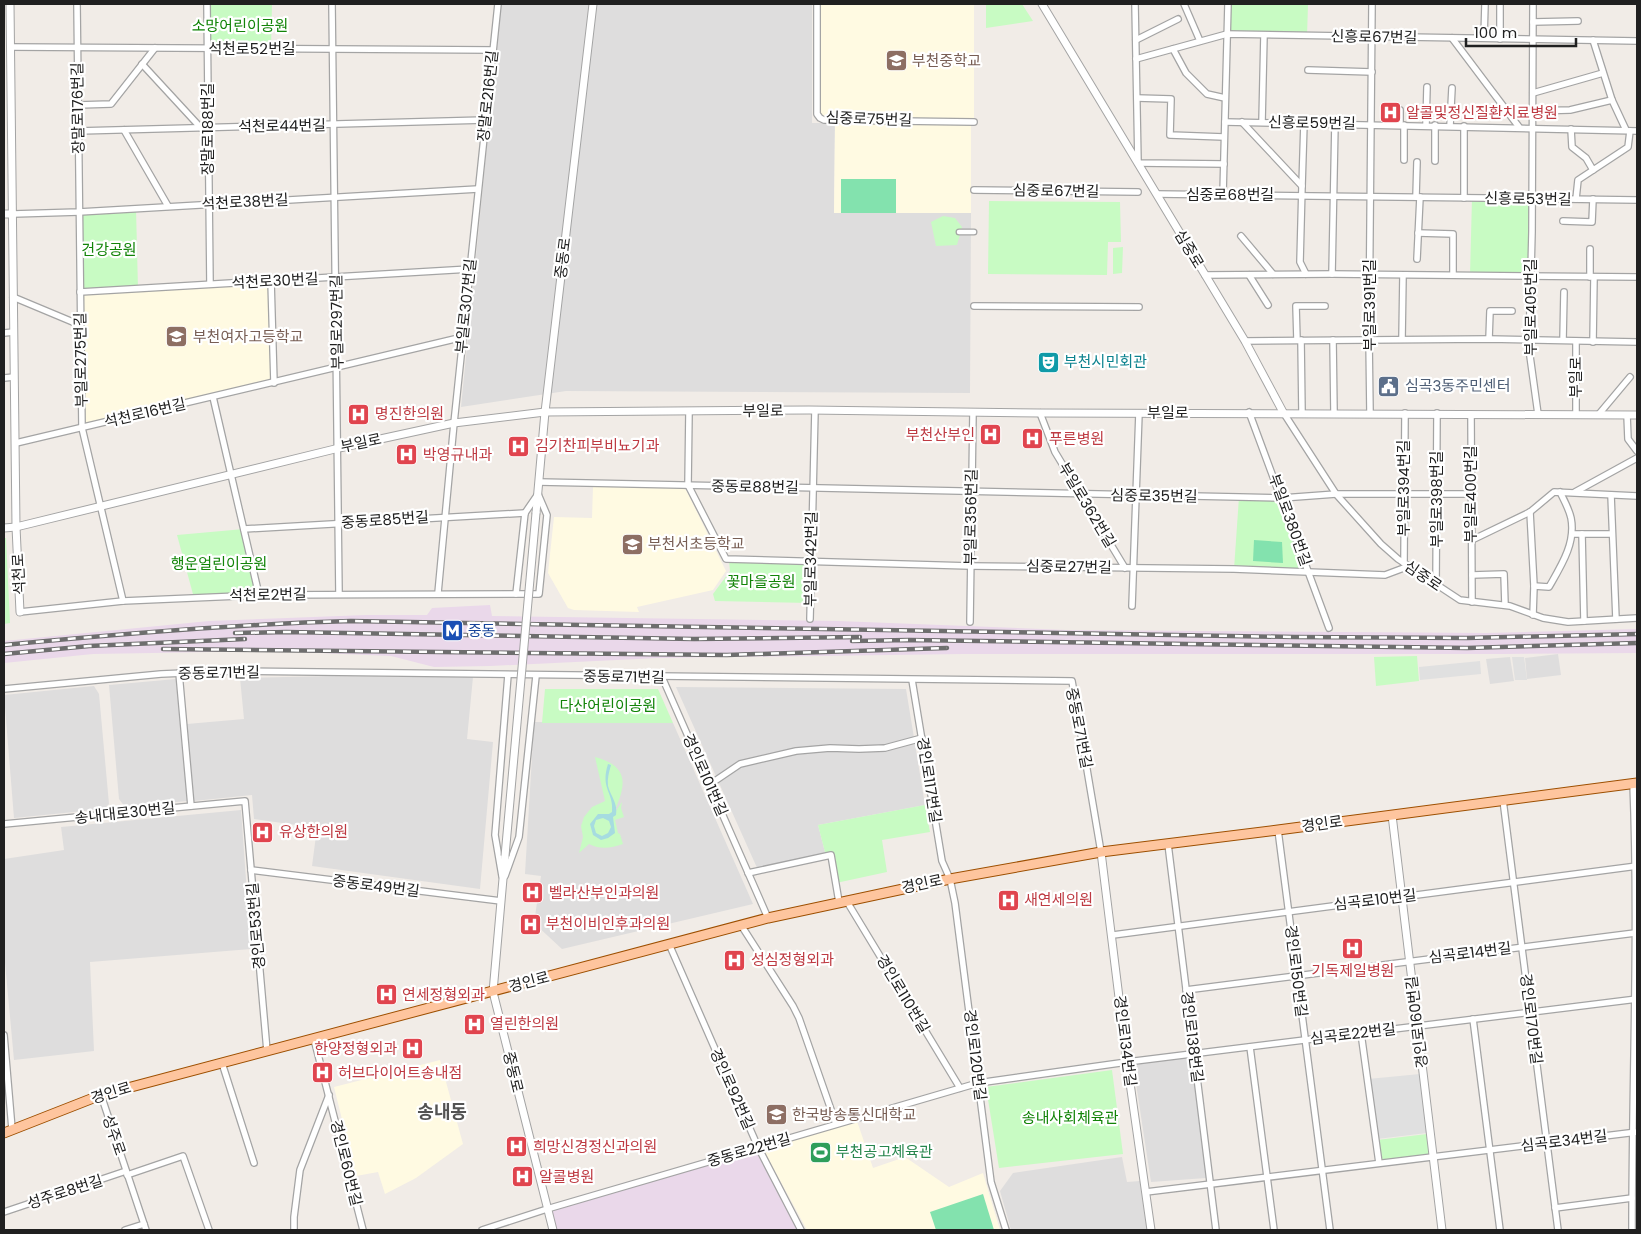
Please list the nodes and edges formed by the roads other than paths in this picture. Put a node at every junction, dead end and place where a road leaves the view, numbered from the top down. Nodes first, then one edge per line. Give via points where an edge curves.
1 (10, 4) edge
2 (77, 4) edge
3 (207, 4) edge
4 (332, 4) edge
5 (498, 4) edge
6 (593, 4) edge
7 (817, 4) edge
8 (1042, 4) edge
9 (1135, 4) edge
10 (1184, 4) edge
11 (1228, 4) edge
12 (1372, 4) edge
13 (1485, 4) edge
14 (1533, 4) edge
15 (1500, 5) dead end
16 (1178, 19) dead end
17 (1578, 21) dead end
18 (1533, 22) junction
19 (7, 31) edge
20 (1227, 34) junction
21 (1264, 35) junction
22 (1372, 37) junction
23 (1452, 38) junction
24 (1484, 38) junction
25 (1500, 39) junction
26 (1533, 39) junction
27 (1136, 40) junction
28 (1593, 40) junction
29 (1200, 41) junction
30 (1637, 41) edge
31 (11, 47) junction
32 (77, 47) junction
33 (155, 48) junction
34 (208, 49) junction
35 (1173, 49) junction
36 (332, 50) junction
37 (493, 50) junction
38 (1136, 59) junction
39 (142, 64) junction
40 (1308, 70) dead end
41 (1372, 72) junction
42 (1603, 73) junction
43 (1427, 87) dead end
44 (1452, 88) dead end
45 (1533, 93) junction
46 (1137, 98) junction
47 (1225, 98) junction
48 (1612, 100) junction
49 (78, 105) junction
50 (1400, 110) dead end
51 (1533, 110) junction
52 (485, 120) junction
53 (974, 122) dead end
54 (1225, 122) junction
55 (1242, 122) junction
56 (1262, 122) junction
57 (1304, 123) junction
58 (1335, 123) junction
59 (334, 124) junction
60 (1372, 124) junction
61 (1402, 125) junction
62 (1426, 125) junction
63 (1435, 126) junction
64 (1450, 126) junction
65 (1464, 126) junction
66 (208, 127) junction
67 (1518, 127) junction
68 (200, 128) junction
69 (1533, 128) junction
70 (1571, 129) junction
71 (124, 130) junction
72 (1628, 130) junction
73 (78, 131) junction
74 (1637, 131) edge
75 (1224, 137) junction
76 (12, 160) junction
77 (1404, 160) dead end
78 (4, 161) edge
79 (1435, 161) dead end
80 (1417, 162) dead end
81 (1138, 163) junction
82 (1224, 164) junction
83 (1593, 170) junction
84 (1302, 186) junction
85 (478, 189) junction
86 (974, 190) dead end
87 (1138, 192) dead end
88 (1157, 194) junction
89 (1223, 194) junction
90 (1302, 195) junction
91 (1335, 196) junction
92 (335, 197) junction
93 (1371, 197) junction
94 (1418, 197) junction
95 (1464, 198) junction
96 (1533, 199) junction
97 (1576, 199) junction
98 (1593, 199) junction
99 (1637, 200) edge
100 (209, 204) junction
101 (168, 206) junction
102 (79, 212) junction
103 (4, 214) edge
104 (13, 214) junction
105 (1563, 221) dead end
106 (959, 232) dead end
107 (974, 232) dead end
108 (1418, 233) junction
109 (1241, 236) dead end
110 (1590, 249) dead end
111 (1417, 259) dead end
112 (470, 269) junction
113 (1273, 274) junction
114 (1306, 274) junction
115 (1332, 274) junction
116 (1370, 274) junction
117 (1205, 275) junction
118 (1249, 275) junction
119 (1403, 275) junction
120 (1453, 275) junction
121 (1530, 276) junction
122 (336, 277) junction
123 (1592, 277) junction
124 (1637, 277) edge
125 (271, 281) junction
126 (210, 284) junction
127 (80, 292) junction
128 (1564, 292) dead end
129 (14, 297) junction
130 (1268, 305) dead end
131 (974, 306) dead end
132 (1325, 306) dead end
133 (1139, 308) dead end
134 (1512, 310) dead end
135 (80, 325) junction
136 (14, 332) junction
137 (4, 333) edge
138 (462, 337) junction
139 (1369, 339) junction
140 (1402, 339) junction
141 (1489, 339) junction
142 (1529, 339) junction
143 (1299, 340) junction
144 (1333, 340) junction
145 (1562, 340) junction
146 (1244, 341) junction
147 (1576, 341) junction
148 (1593, 342) junction
149 (1637, 342) edge
150 (337, 367) junction
151 (14, 377) junction
152 (1630, 377) dead end
153 (4, 378) edge
154 (274, 382) junction
155 (213, 397) junction
156 (815, 410) junction
157 (545, 412) junction
158 (689, 412) junction
159 (973, 412) junction
160 (1249, 412) junction
161 (1283, 412) junction
162 (1040, 413) junction
163 (1139, 413) junction
164 (1302, 413) junction
165 (1334, 413) junction
166 (1370, 413) junction
167 (1405, 413) junction
168 (1437, 413) junction
169 (1471, 414) junction
170 (1538, 414) junction
171 (1576, 414) junction
172 (1599, 414) junction
173 (1626, 414) junction
174 (1637, 415) edge
175 (454, 423) junction
176 (82, 428) junction
177 (16, 443) junction
178 (338, 448) junction
179 (1637, 451) edge
180 (1637, 458) edge
181 (231, 474) junction
182 (539, 482) junction
183 (688, 485) junction
184 (812, 488) junction
185 (972, 492) junction
186 (1560, 492) junction
187 (1574, 493) junction
188 (538, 494) junction
189 (1081, 494) junction
190 (1336, 494) junction
191 (1404, 494) junction
192 (1437, 494) junction
193 (1471, 494) junction
194 (1611, 495) junction
195 (1136, 496) junction
196 (1637, 496) edge
197 (1282, 498) junction
198 (100, 507) junction
199 (1530, 512) junction
200 (525, 513) junction
201 (445, 517) junction
202 (339, 523) junction
203 (16, 527) junction
204 (4, 528) edge
205 (244, 529) junction
206 (1573, 534) junction
207 (1582, 534) junction
208 (1612, 534) junction
209 (1472, 540) junction
210 (812, 561) junction
211 (1406, 565) junction
212 (970, 566) junction
213 (1125, 568) junction
214 (1133, 569) junction
215 (1309, 573) junction
216 (1472, 575) junction
217 (1436, 586) junction
218 (1534, 586) junction
219 (438, 593) junction
220 (339, 594) junction
221 (516, 594) junction
222 (259, 595) junction
223 (122, 601) junction
224 (1472, 602) junction
225 (1132, 606) dead end
226 (1505, 606) junction
227 (20, 612) joint
228 (1533, 616) junction
229 (1637, 618) edge
230 (810, 619) dead end
231 (1616, 619) junction
232 (1584, 621) junction
233 (970, 622) dead end
234 (1329, 628) dead end
235 (179, 673) junction
236 (508, 675) junction
237 (536, 676) junction
238 (662, 677) junction
239 (912, 680) junction
240 (4, 689) edge
241 (922, 738) junction
242 (1635, 783) edge
243 (709, 785) junction
244 (1502, 800) junction
245 (245, 801) joint
246 (190, 806) junction
247 (1392, 815) junction
248 (4, 824) edge
249 (1278, 830) junction
250 (1168, 844) junction
251 (1101, 852) junction
252 (1637, 866) edge
253 (251, 870) junction
254 (748, 872) junction
255 (950, 878) junction
256 (503, 883) junction
257 (1513, 883) junction
258 (1402, 896) junction
259 (501, 901) junction
260 (842, 901) junction
261 (1289, 911) junction
262 (768, 918) junction
263 (741, 925) junction
264 (1177, 926) junction
265 (1635, 932) junction
266 (1113, 935) junction
267 (669, 944) junction
268 (1522, 947) junction
269 (1410, 961) junction
270 (1297, 976) junction
271 (1186, 990) junction
272 (493, 992) junction
273 (1636, 999) edge
274 (1530, 1012) junction
275 (1473, 1019) junction
276 (1417, 1026) junction
277 (1361, 1033) junction
278 (4, 1035) edge
279 (314, 1039) junction
280 (1305, 1040) junction
281 (1250, 1047) junction
282 (266, 1052) junction
283 (1195, 1054) junction
284 (1128, 1062) junction
285 (222, 1063) junction
286 (978, 1083) junction
287 (960, 1088) junction
288 (101, 1095) junction
289 (329, 1095) junction
290 (836, 1124) junction
291 (8, 1131) edge
292 (1634, 1132) edge
293 (1547, 1143) junction
294 (758, 1147) junction
295 (1490, 1150) junction
296 (1433, 1156) junction
297 (254, 1163) dead end
298 (1379, 1163) junction
299 (1322, 1170) junction
300 (127, 1173) junction
301 (1266, 1177) junction
302 (1210, 1184) junction
303 (1146, 1192) junction
304 (1632, 1198) junction
305 (548, 1208) junction
306 (1555, 1208) junction
307 (4, 1212) edge
308 (145, 1227) edge
309 (125, 1230) edge
310 (209, 1230) edge
311 (294, 1230) edge
312 (363, 1230) edge
313 (482, 1230) edge
314 (553, 1230) edge
315 (801, 1230) edge
316 (1006, 1230) edge
317 (1151, 1230) edge
318 (1216, 1230) edge
319 (1274, 1230) edge
320 (1330, 1230) edge
321 (1442, 1230) edge
322 (1500, 1230) edge
323 (1558, 1230) edge
324 (1632, 1230) edge

1 - 19 street, 석천로
2 - 32 street, 장말로176번길
3 - 34 street, 장말로188번길
4 - 36 street, 부일로297번길
5 - 37 street, 장말로216번길
6 - 157 street, 중동로
7 - 53 street, 심중로75번길 via 817,114 820,118
8 - 81 street, 심중로
9 - 27 street
10 - 29 street
11 - 20 street
12 - 22 street, 부일로391번길
13 - 24 street
14 - 18 street, 부일로405번길
15 - 25 street
16 - 27 street
17 - 18 street
18 - 26 street, 부일로405번길
19 - 31 street, 석천로
20 - 21 street, 신흥로67번길
20 - 29 street, 신흥로67번길
20 - 47 street
21 - 22 street, 신흥로67번길
21 - 56 street
22 - 23 street, 신흥로67번길
22 - 41 street, 부일로391번길
23 - 24 street, 신흥로67번길
23 - 67 street
24 - 25 street, 신흥로67번길
25 - 26 street, 신흥로67번길
26 - 28 street, 신흥로67번길
26 - 45 street, 부일로405번길
27 - 38 street
28 - 30 street, 신흥로67번길
28 - 42 street
29 - 35 street, 신흥로67번길
31 - 32 street, 석천로52번길
31 - 76 street, 석천로
32 - 33 street, 석천로52번길
32 - 49 street, 장말로176번길
33 - 34 street, 석천로52번길
33 - 39 street
34 - 36 street, 석천로52번길
34 - 66 street, 장말로188번길
35 - 38 street, 신흥로67번길
35 - 47 street via 1186,73 1207,94
36 - 37 street, 석천로52번길
36 - 59 street, 부일로297번길
37 - 52 street, 장말로216번길
38 - 46 street
39 - 49 street via 111,104
39 - 68 street
40 - 41 street
41 - 60 street, 부일로391번길
42 - 45 street
42 - 48 street
43 - 62 street
44 - 64 street
45 - 51 street, 부일로405번길
46 - 75 street via 1171,99 1170,136
46 - 81 street
47 - 54 street
48 - 51 street via 1570,110
48 - 72 street
49 - 73 street, 장말로176번길
50 - 61 street
51 - 69 street, 부일로405번길
52 - 59 street, 석천로44번길
52 - 85 street, 장말로216번길
54 - 55 street, 신흥로59번길
54 - 75 street
55 - 56 street, 신흥로59번길
55 - 84 street, 심중로68번길
56 - 57 street, 신흥로59번길
57 - 58 street, 신흥로59번길
57 - 84 street
58 - 60 street, 신흥로59번길
58 - 91 street
59 - 66 street, 석천로44번길
59 - 92 street, 부일로297번길
60 - 61 street, 신흥로59번길
60 - 93 street, 부일로391번길
61 - 62 street, 신흥로59번길
61 - 77 street
62 - 63 street, 신흥로59번길
63 - 64 street, 신흥로59번길
63 - 79 street
64 - 65 street, 신흥로59번길
65 - 67 street, 신흥로59번길
65 - 95 street, 신흥로53번길
66 - 68 street, 석천로44번길
66 - 100 street, 장말로188번길
67 - 69 street, 신흥로59번길
68 - 71 street, 석천로44번길
69 - 70 street, 신흥로59번길
69 - 96 street, 부일로405번길
70 - 72 street, 신흥로59번길
70 - 83 street via 1572,147 1586,158
71 - 73 street, 석천로44번길
71 - 101 street
72 - 74 street, 신흥로59번길
72 - 83 street via 1628,147
73 - 102 street, 장말로176번길
75 - 82 street
76 - 78 street
76 - 104 street, 석천로
80 - 94 street
81 - 82 street
81 - 88 street, 심중로
82 - 89 street
83 - 97 street via 1578,180
84 - 90 street
85 - 92 street, 석천로38번길
85 - 112 street, 부일로307번길
86 - 87 street, 심중로67번길
88 - 89 street, 심중로68번길
88 - 117 street, 심중로
89 - 90 street, 심중로68번길
90 - 91 street, 심중로68번길
90 - 114 street via 1300,262
91 - 93 street, 심중로68번길
91 - 115 street
92 - 100 street, 석천로38번길
92 - 122 street, 부일로297번길
93 - 94 street, 신흥로53번길
93 - 116 street, 부일로391번길
94 - 95 street, 신흥로53번길
94 - 108 street
95 - 96 street, 신흥로53번길
96 - 97 street, 신흥로53번길
96 - 121 street, 부일로405번길
97 - 98 street, 신흥로53번길
98 - 99 street, 신흥로53번길
98 - 105 street, 신흥로53번길 via 1592,222
100 - 101 street, 석천로38번길
100 - 126 street, 장말로188번길
101 - 102 street, 석천로38번길
102 - 104 street, 석천로38번길
102 - 127 street, 부일로275번길
103 - 104 street
104 - 129 street, 석천로
106 - 107 street
108 - 111 street
108 - 120 street via 1453,234
109 - 113 street
110 - 123 street
112 - 122 street, 석천로30번길
112 - 138 street, 부일로307번길
113 - 114 street
113 - 118 street
114 - 115 street
115 - 116 street
116 - 119 street
116 - 139 street, 부일로391번길
117 - 118 street
117 - 146 street, 심중로
118 - 130 street
119 - 120 street
119 - 140 street
120 - 121 street
121 - 123 street
121 - 142 street, 부일로405번길
122 - 125 street, 석천로30번길
122 - 150 street, 부일로297번길
123 - 124 street
123 - 148 street
125 - 126 street, 석천로30번길
125 - 154 street
126 - 127 street, 석천로30번길
127 - 135 street, 부일로275번길
128 - 145 street
129 - 135 street
129 - 136 street, 석천로
131 - 133 street
132 - 143 street via 1296,306
134 - 141 street via 1490,311
135 - 176 street, 부일로275번길
136 - 137 street
136 - 151 street, 석천로
138 - 150 street, 석천로16번길
138 - 175 street, 부일로307번길
139 - 140 street
139 - 144 street
139 - 166 street, 부일로391번길
140 - 141 street
141 - 142 street
142 - 145 street
142 - 170 street, 부일로405번길
143 - 144 street
143 - 146 street
143 - 164 street
144 - 165 street
145 - 147 street
146 - 161 street, 심중로
147 - 148 street
147 - 171 street, 부일로
148 - 149 street
150 - 154 street, 석천로16번길
150 - 178 street, 부일로297번길
151 - 153 street
151 - 177 street, 석천로
152 - 172 street, 부일로
154 - 155 street, 석천로16번길
155 - 176 street, 석천로16번길
155 - 181 street
156 - 158 street, 부일로
156 - 159 street, 부일로
156 - 184 street, 부일로342번길
157 - 158 street, 부일로
157 - 175 street, 부일로
157 - 182 street, 중동로
158 - 183 street
159 - 162 street, 부일로
159 - 185 street, 부일로356번길
160 - 161 street, 부일로
160 - 163 street, 부일로
160 - 197 street, 부일로380번길
161 - 164 street, 부일로
161 - 190 street, 심중로
162 - 163 street, 부일로
162 - 189 street, 부일로362번길 via 1055,452
163 - 195 street
164 - 165 street, 부일로
165 - 166 street, 부일로
166 - 167 street, 부일로
167 - 168 street, 부일로
167 - 191 street, 부일로394번길
168 - 169 street, 부일로
168 - 192 street, 부일로398번길
169 - 170 street, 부일로
169 - 193 street, 부일로400번길
170 - 171 street, 부일로
171 - 172 street, 부일로
172 - 173 street, 부일로
173 - 174 street, 부일로
173 - 179 street via 1628,439
175 - 178 street, 부일로
175 - 201 street, 부일로307번길
176 - 177 street, 석천로16번길
176 - 198 street, 부일로275번길
177 - 203 street, 석천로
178 - 181 street, 부일로
178 - 202 street, 부일로297번길
180 - 187 street
181 - 198 street, 부일로
181 - 205 street
182 - 183 street, 중동로88번길
182 - 188 street, 중동로
183 - 184 street, 중동로88번길
183 - 210 street, 심중로27번길 via 727,559
184 - 185 street, 중동로88번길
184 - 210 street, 부일로342번길
185 - 189 street, 심중로35번길
185 - 212 street, 부일로356번길
186 - 187 street
186 - 199 street via 1554,492
186 - 206 street via 1571,516
187 - 194 street
188 - 200 street
188 - 221 street, 석천로2번길 via 548,515 539,594
188 - 256 street, 중동로, bridge
189 - 195 street, 심중로35번길
189 - 213 street, 부일로362번길
190 - 191 street
190 - 197 street, 심중로35번길
190 - 211 street, 심중로 via 1381,544
191 - 192 street
191 - 211 street, 부일로394번길
192 - 193 street
192 - 217 street, 부일로398번길
193 - 209 street, 부일로400번길
194 - 196 street
194 - 208 street
195 - 197 street, 심중로35번길
195 - 214 street
197 - 215 street, 부일로380번길
198 - 203 street, 부일로
198 - 223 street, 부일로275번길
199 - 209 street
199 - 218 street
200 - 201 street, 중동로85번길
200 - 221 street
201 - 202 street, 중동로85번길
201 - 219 street, 부일로307번길
202 - 205 street, 중동로85번길
202 - 220 street, 부일로297번길
203 - 204 street, 부일로
203 - 227 street, 석천로
205 - 222 street
206 - 207 street
206 - 218 street via 1565,560 1549,587
207 - 208 street
207 - 232 street
208 - 231 street
209 - 216 street, 부일로400번길
210 - 212 street, 심중로27번길
210 - 230 street, 부일로342번길
211 - 215 street, 심중로27번길 via 1385,575
211 - 217 street, 심중로
212 - 213 street, 심중로27번길
212 - 233 street, 부일로356번길
213 - 214 street, 심중로27번길
214 - 215 street, 심중로27번길
214 - 225 street
215 - 234 street, 부일로380번길
216 - 224 street, 부일로400번길
216 - 226 street via 1504,574
217 - 224 street, 심중로 via 1460,600
218 - 228 street
219 - 220 street, 석천로2번길
219 - 221 street, 석천로2번길
220 - 222 street, 석천로2번길
222 - 223 street, 석천로2번길
223 - 227 street, 석천로2번길
224 - 226 street, 심중로
226 - 228 street, 심중로
228 - 232 street, 심중로 via 1568,622
229 - 231 street, 심중로
231 - 232 street, 심중로
235 - 236 street, 중동로71번길
235 - 240 street, 중동로71번길
235 - 246 street
236 - 237 street, 중동로71번길
236 - 256 street, 중동로 via 495,834
237 - 238 street, 중동로71번길
237 - 256 street, 중동로 via 519,837
238 - 239 street, 중동로71번길
238 - 243 street, 경인로101번길
239 - 241 street, 경인로117번길
239 - 251 street, 중동로71번길 via 1072,681
241 - 243 street via 885,748 796,751 740,764
241 - 255 street, 경인로117번길 via 942,860
242 - 244 main road, 경인로
242 - 252 street
243 - 254 street, 경인로101번길
244 - 247 main road, 경인로
244 - 257 street, 경인로170번길
245 - 246 street, 송내대로30번길
245 - 253 street, 경인로53번길
246 - 248 street, 송내대로30번길
247 - 249 main road, 경인로
247 - 258 street, 경인로160번길
249 - 250 main road, 경인로
249 - 261 street, 경인로150번길
250 - 251 main road, 경인로
250 - 264 street, 경인로138번길
251 - 255 main road, 경인로
251 - 266 street, 경인로134번길
252 - 257 street, 심곡로10번길
252 - 265 street
253 - 259 street, 중동로49번길
253 - 282 street, 경인로53번길
254 - 260 street via 831,854
254 - 262 street, 경인로101번길
255 - 260 main road, 경인로
255 - 286 street, 경인로120번길 via 956,903
256 - 259 street, 중동로
257 - 258 street, 심곡로10번길
257 - 268 street, 경인로170번길
258 - 261 street, 심곡로10번길
258 - 269 street, 경인로160번길
259 - 272 street, 중동로
260 - 262 main road, 경인로
260 - 287 street, 경인로110번길
261 - 264 street, 심곡로10번길
261 - 270 street, 경인로150번길
262 - 263 main road, 경인로
263 - 267 main road, 경인로
263 - 290 street via 799,1018
264 - 266 street, 심곡로10번길
264 - 271 street, 경인로138번길
265 - 268 street, 심곡로14번길
265 - 273 street
266 - 284 street, 경인로134번길
267 - 272 main road, 경인로
267 - 294 street, 경인로92번길
268 - 269 street, 심곡로14번길
268 - 274 street, 경인로170번길
269 - 270 street, 심곡로14번길
269 - 276 street, 경인로160번길
270 - 271 street, 심곡로14번길
270 - 280 street, 경인로150번길
271 - 283 street, 경인로138번길
272 - 279 main road, 경인로
272 - 305 street, 중동로
273 - 274 street, 심곡로22번길
273 - 292 street
274 - 275 street, 심곡로22번길
274 - 293 street, 경인로170번길
275 - 276 street, 심곡로22번길
275 - 295 street
276 - 277 street, 심곡로22번길
276 - 296 street, 경인로160번길
277 - 280 street, 심곡로22번길
277 - 298 street
278 - 291 street
279 - 282 main road, 경인로
279 - 289 street, 경인로60번길
280 - 281 street, 심곡로22번길
280 - 299 street, 경인로150번길
281 - 283 street, 심곡로22번길
281 - 301 street
282 - 285 main road, 경인로
283 - 284 street, 심곡로22번길
283 - 302 street, 경인로138번길
284 - 286 street, 중동로22번길
284 - 303 street, 경인로134번길
285 - 288 main road, 경인로
285 - 297 street
286 - 287 street, 중동로22번길
286 - 316 street, 경인로120번길 via 991,1182
287 - 290 street, 중동로22번길
288 - 291 main road, 경인로
288 - 300 street, 성주로
289 - 311 street, 경인로60번길 via 300,1170
289 - 312 street, 경인로60번길
290 - 294 street, 중동로22번길
292 - 293 street, 심곡로34번길
292 - 304 street
293 - 295 street, 심곡로34번길
293 - 306 street, 경인로170번길
294 - 305 street, 중동로22번길
294 - 315 street, 경인로92번길
295 - 296 street, 심곡로34번길
295 - 322 street
296 - 298 street, 심곡로34번길
296 - 321 street, 경인로160번길
298 - 299 street, 심곡로34번길
299 - 301 street, 심곡로34번길
299 - 320 street, 경인로150번길
300 - 307 street, 성주로8번길
300 - 308 street, 성주로
300 - 310 street, 성주로 via 183,1156
301 - 302 street, 심곡로34번길
301 - 319 street
302 - 303 street, 심곡로34번길
302 - 318 street, 경인로138번길
303 - 317 street, 경인로134번길
304 - 306 street
304 - 324 street
305 - 313 street, 중동로22번길
305 - 314 street, 중동로
306 - 323 street, 경인로170번길
308 - 309 street

